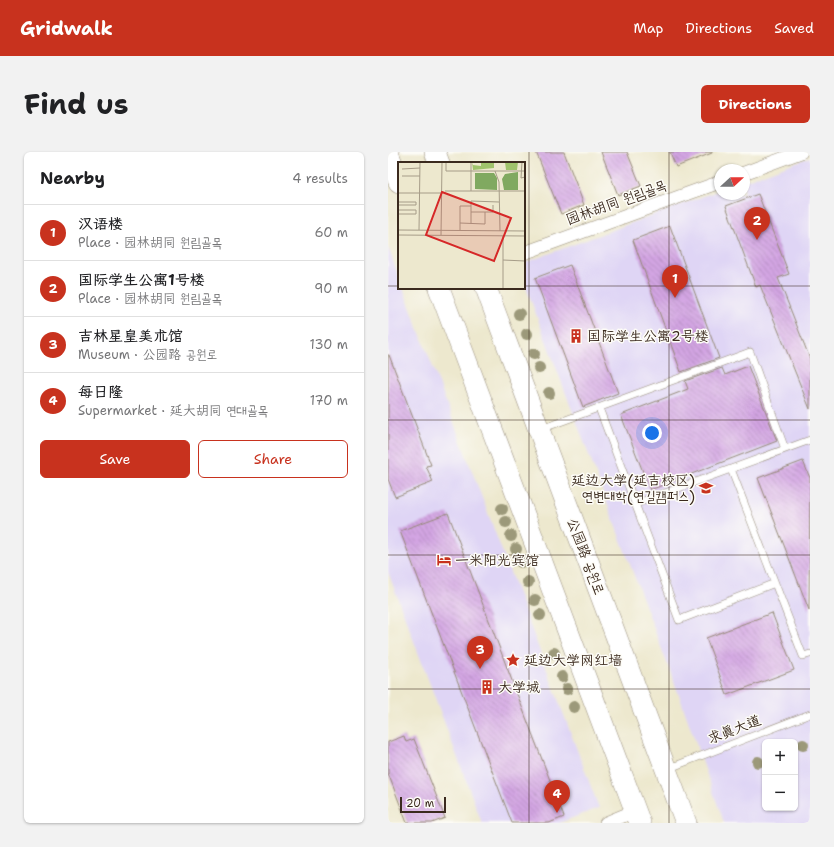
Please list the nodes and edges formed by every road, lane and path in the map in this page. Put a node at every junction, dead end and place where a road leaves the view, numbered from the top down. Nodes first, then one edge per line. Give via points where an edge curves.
1 (435, 152) edge
2 (801, 152) edge
3 (388, 153) edge
4 (439, 162) edge
5 (750, 171) edge
6 (398, 179) edge
7 (714, 184) edge
8 (525, 253) edge
9 (439, 289) edge
10 (486, 289) edge
11 (599, 408) junction
12 (539, 430) junction
13 (810, 440) edge
14 (786, 448) junction
15 (731, 469) junction
16 (635, 504) junction
17 (775, 584) junction
18 (810, 654) edge
19 (810, 714) edge
20 (667, 769) junction
21 (637, 817) edge
22 (606, 823) edge
23 (686, 823) edge

1 - 4 main road
2 - 5 street
3 - 6 main road
7 - 8 street, 园林胡同 원림골목
9 - 21 main road
10 - 12 main road, 公园路 공원로
11 - 12 lane
11 - 14 lane via 750,352
11 - 16 lane
12 - 20 main road, 公园路 공원로
13 - 14 lane
14 - 15 lane
15 - 16 lane
15 - 17 lane
16 - 17 lane via 679,620
17 - 18 lane via 803,656
19 - 20 lane, 求真大道
20 - 23 main road, 公园路 공원로
21 - 22 street

